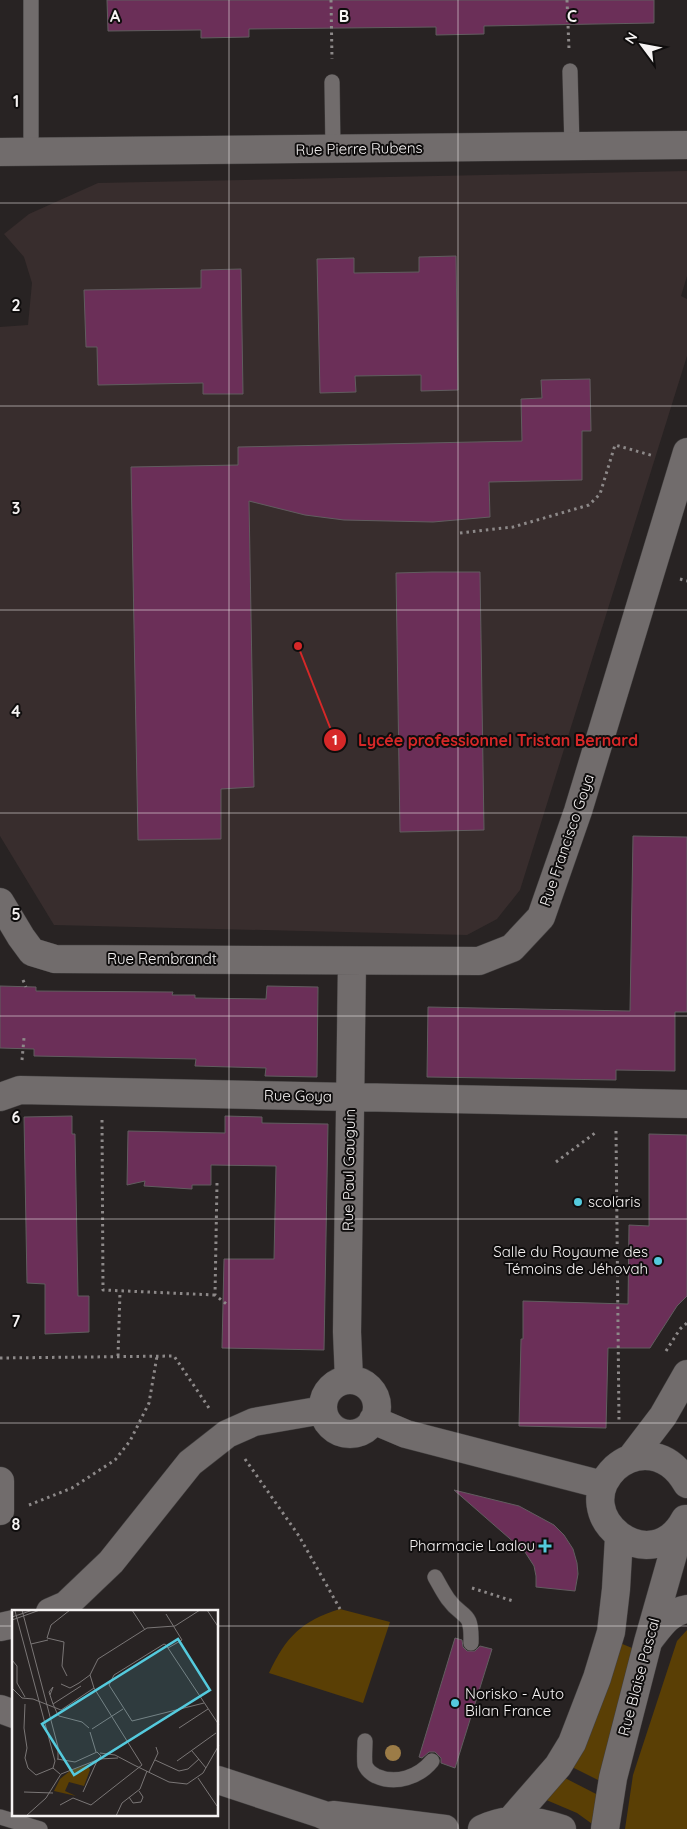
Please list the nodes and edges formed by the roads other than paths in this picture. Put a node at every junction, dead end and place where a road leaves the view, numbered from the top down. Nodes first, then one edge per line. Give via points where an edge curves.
1 (31, 0) edge
2 (570, 71) road end
3 (332, 82) road end
4 (687, 145) edge
5 (572, 147) junction
6 (334, 150) junction
7 (0, 152) edge
8 (31, 152) junction
9 (685, 458) edge
10 (0, 902) edge
11 (352, 961) junction
12 (0, 1097) edge
13 (349, 1097) junction
14 (687, 1104) edge
15 (687, 1374) edge
16 (349, 1380) junction
17 (324, 1410) junction
18 (373, 1420) junction
19 (618, 1469) junction
20 (687, 1484) edge
21 (684, 1521) edge
22 (619, 1537) junction
23 (436, 1577) dead end
24 (687, 1609) edge
25 (55, 1610) edge
26 (648, 1642) junction
27 (471, 1643) dead end
28 (0, 1709) edge
29 (12, 1713) edge
30 (365, 1741) dead end
31 (432, 1761) dead end
32 (219, 1780) edge
33 (321, 1814) junction
34 (0, 1817) edge
35 (511, 1820) junction
36 (40, 1829) edge
37 (353, 1829) edge
38 (445, 1829) edge
39 (482, 1829) edge
40 (562, 1829) edge
41 (605, 1829) edge

1 - 8 lane
2 - 5 lane
3 - 6 lane
4 - 5 street, Rue Pierre Rubens
5 - 6 street, Rue Pierre Rubens
6 - 8 street, Rue Pierre Rubens
7 - 8 street, Rue Pierre Rubens
9 - 11 street, Rue Francisco Goya via 578,810 541,917 512,948 479,961
10 - 11 street, Rue Rembrandt via 32,952 55,959
11 - 13 street, Rue Paul Gauguin
12 - 13 street, Rue Goya via 20,1090
13 - 14 street, Rue Goya via 616,1110
13 - 16 street, Rue Paul Gauguin
15 - 19 street via 663,1416
16 - 17 street via 333,1386 327,1393
16 - 18 street via 364,1384 374,1397
17 - 18 street via 330,1425 344,1433 361,1431
17 - 25 street via 254,1422 227,1434 190,1463 111,1562 66,1605
18 - 19 street via 406,1434
19 - 20 street via 645,1456 658,1457 681,1473
19 - 22 street via 600,1500 602,1514
21 - 22 street via 672,1537 659,1543 631,1543
21 - 26 street, Rue Blaise Pascal
22 - 35 street via 611,1632 597,1678 572,1743 558,1766
23 - 27 lane via 448,1600 464,1613 471,1624
24 - 26 street via 666,1618
26 - 41 street, Rue Blaise Pascal via 613,1778
28 - 29 street
30 - 31 lane via 366,1766 372,1774 386,1780 400,1781
32 - 33 street
33 - 37 street
33 - 38 street
34 - 36 lane
35 - 39 street
35 - 40 street via 536,1821

